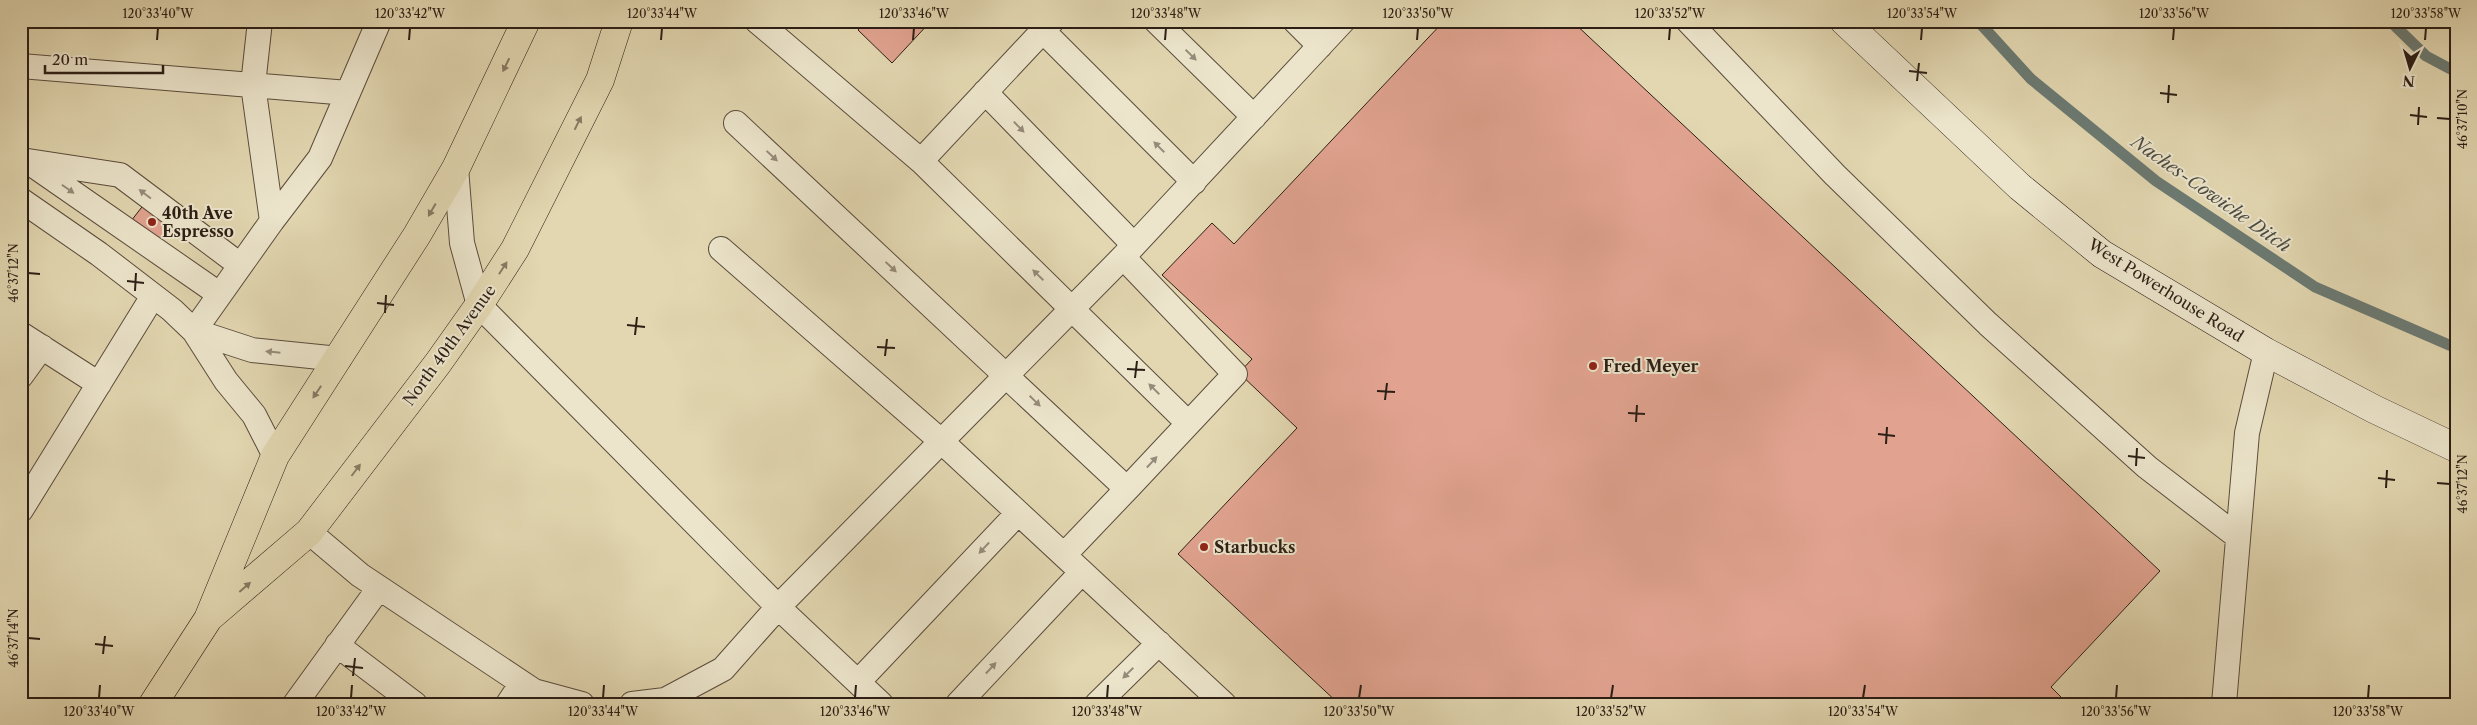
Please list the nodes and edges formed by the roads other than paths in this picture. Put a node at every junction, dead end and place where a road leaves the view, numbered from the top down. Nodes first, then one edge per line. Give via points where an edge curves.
1 (260, 21) edge
2 (379, 21) edge
3 (526, 21) edge
4 (618, 21) edge
5 (757, 21) edge
6 (1156, 21) edge
7 (1295, 21) edge
8 (1344, 21) edge
9 (1688, 21) edge
10 (1844, 21) edge
11 (1047, 26) edge
12 (1320, 46) junction
13 (21, 66) edge
14 (253, 85) junction
15 (348, 92) junction
16 (985, 92) junction
17 (1254, 116) junction
18 (736, 123) dead end
19 (920, 161) junction
20 (456, 168) junction
21 (1194, 182) junction
22 (21, 200) edge
23 (272, 221) junction
24 (721, 249) dead end
25 (1128, 251) junction
26 (240, 265) junction
27 (219, 294) junction
28 (153, 296) junction
29 (479, 306) junction
30 (1072, 308) junction
31 (194, 331) junction
32 (21, 334) edge
33 (42, 347) junction
34 (2266, 352) junction
35 (339, 359) junction
36 (1007, 374) junction
37 (21, 376) edge
38 (99, 384) junction
39 (1188, 423) junction
40 (940, 441) junction
41 (2456, 448) edge
42 (275, 456) junction
43 (1127, 489) junction
44 (21, 510) edge
45 (1018, 513) junction
46 (309, 532) junction
47 (2238, 537) junction
48 (1064, 555) junction
49 (1082, 572) junction
50 (379, 588) junction
51 (778, 607) junction
52 (208, 619) junction
53 (1159, 643) junction
54 (337, 645) junction
55 (858, 682) junction
56 (522, 683) junction
57 (640, 703) edge
58 (153, 704) edge
59 (295, 704) edge
60 (415, 704) edge
61 (508, 704) edge
62 (582, 704) edge
63 (881, 704) edge
64 (958, 704) edge
65 (1097, 704) edge
66 (1224, 704) edge
67 (2224, 704) edge

1 - 14 lane
2 - 15 lane
3 -> 20 main road, North 40th Avenue
29 -> 4 main road, North 40th Avenue via 515,249 600,80
5 - 19 lane
6 -> 17 lane
7 - 12 lane
8 - 12 lane
9 - 47 lane via 1835,175 1988,324 2147,467
10 - 34 main road, West Powerhouse Road via 2020,187 2102,254
11 - 16 lane
21 -> 11 lane
12 - 17 lane
13 - 14 lane
14 - 15 lane
14 - 23 lane
15 - 23 lane via 320,158
16 - 19 lane
16 -> 25 lane
17 - 21 lane
18 -> 36 lane
30 -> 19 lane
20 - 29 lane via 462,243
20 -> 35 main road, North 40th Avenue
21 - 25 lane
22 - 28 lane
23 - 26 lane
24 - 40 lane
25 - 30 lane
25 - 39 lane via 1235,374
26 - 27 lane
26 -> 27 lane via 120,175 28,161
27 - 31 lane
28 - 31 lane
28 - 38 lane
46 -> 29 main road, North 40th Avenue
29 - 51 lane
30 - 36 lane
39 -> 30 lane
35 -> 31 lane via 252,350
31 - 42 lane via 226,381 254,415
32 - 33 lane
33 - 37 lane
33 - 38 lane
34 - 41 main road, West Powerhouse Road
34 - 47 lane via 2247,432
35 -> 42 main road, North 40th Avenue
36 - 40 lane
36 -> 43 lane
38 - 44 lane
43 -> 39 lane
40 - 45 lane
40 - 51 lane
42 - 52 main road, North 40th Avenue
43 - 48 lane
45 - 48 lane
45 -> 55 lane
46 - 50 lane
52 -> 46 main road, North 40th Avenue
47 - 67 lane
48 - 49 lane
49 - 53 lane
64 -> 49 lane
50 - 54 lane
50 - 56 lane
51 - 55 lane
51 - 57 lane via 723,669 665,700
52 - 58 main road, North 40th Avenue
53 -> 65 lane
53 - 66 lane
54 - 59 lane
54 - 60 lane
55 - 63 lane
56 - 61 lane
56 - 62 lane via 534,691

